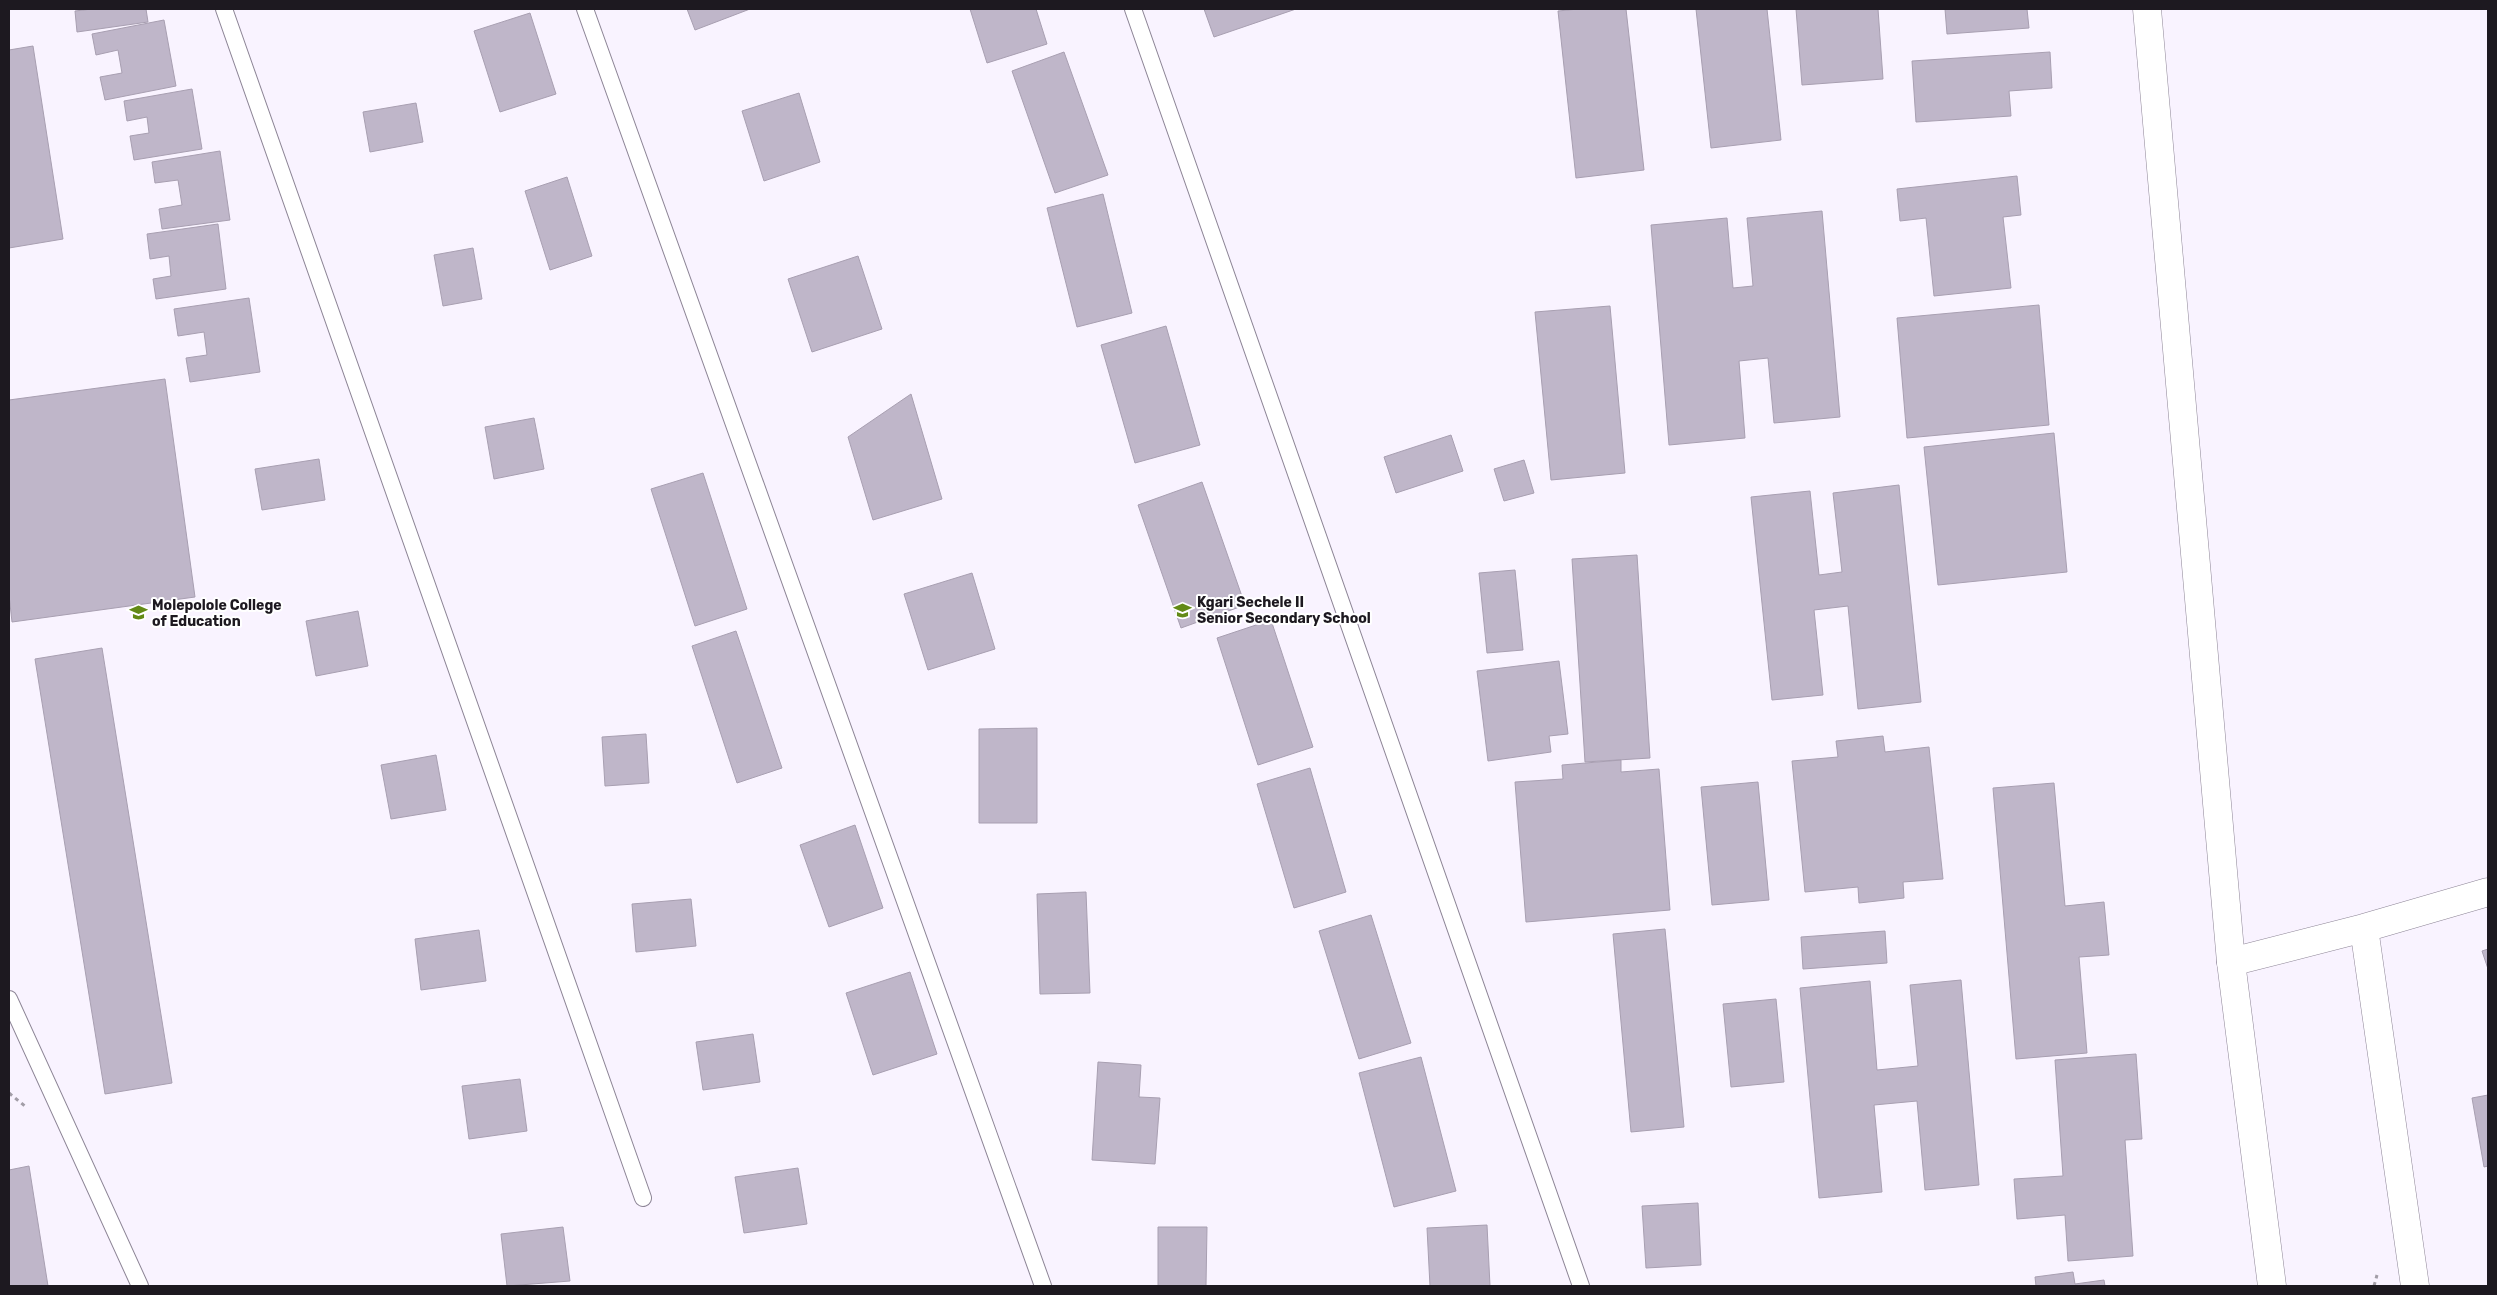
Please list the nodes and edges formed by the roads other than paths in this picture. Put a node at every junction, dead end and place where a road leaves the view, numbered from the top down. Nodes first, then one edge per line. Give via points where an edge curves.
1 (224, 9) edge
2 (585, 9) edge
3 (1133, 9) edge
4 (2147, 9) edge
5 (2488, 892) edge
6 (2364, 928) junction
7 (2231, 962) junction
8 (9, 999) edge
9 (643, 1198) dead end
10 (140, 1286) edge
11 (1043, 1286) edge
12 (1581, 1286) edge
13 (2272, 1286) edge
14 (2415, 1286) edge

1 - 9 lane
2 - 11 lane
3 - 12 lane
4 - 7 street
5 - 6 street
6 - 7 street
6 - 14 street
7 - 13 street
8 - 10 lane

